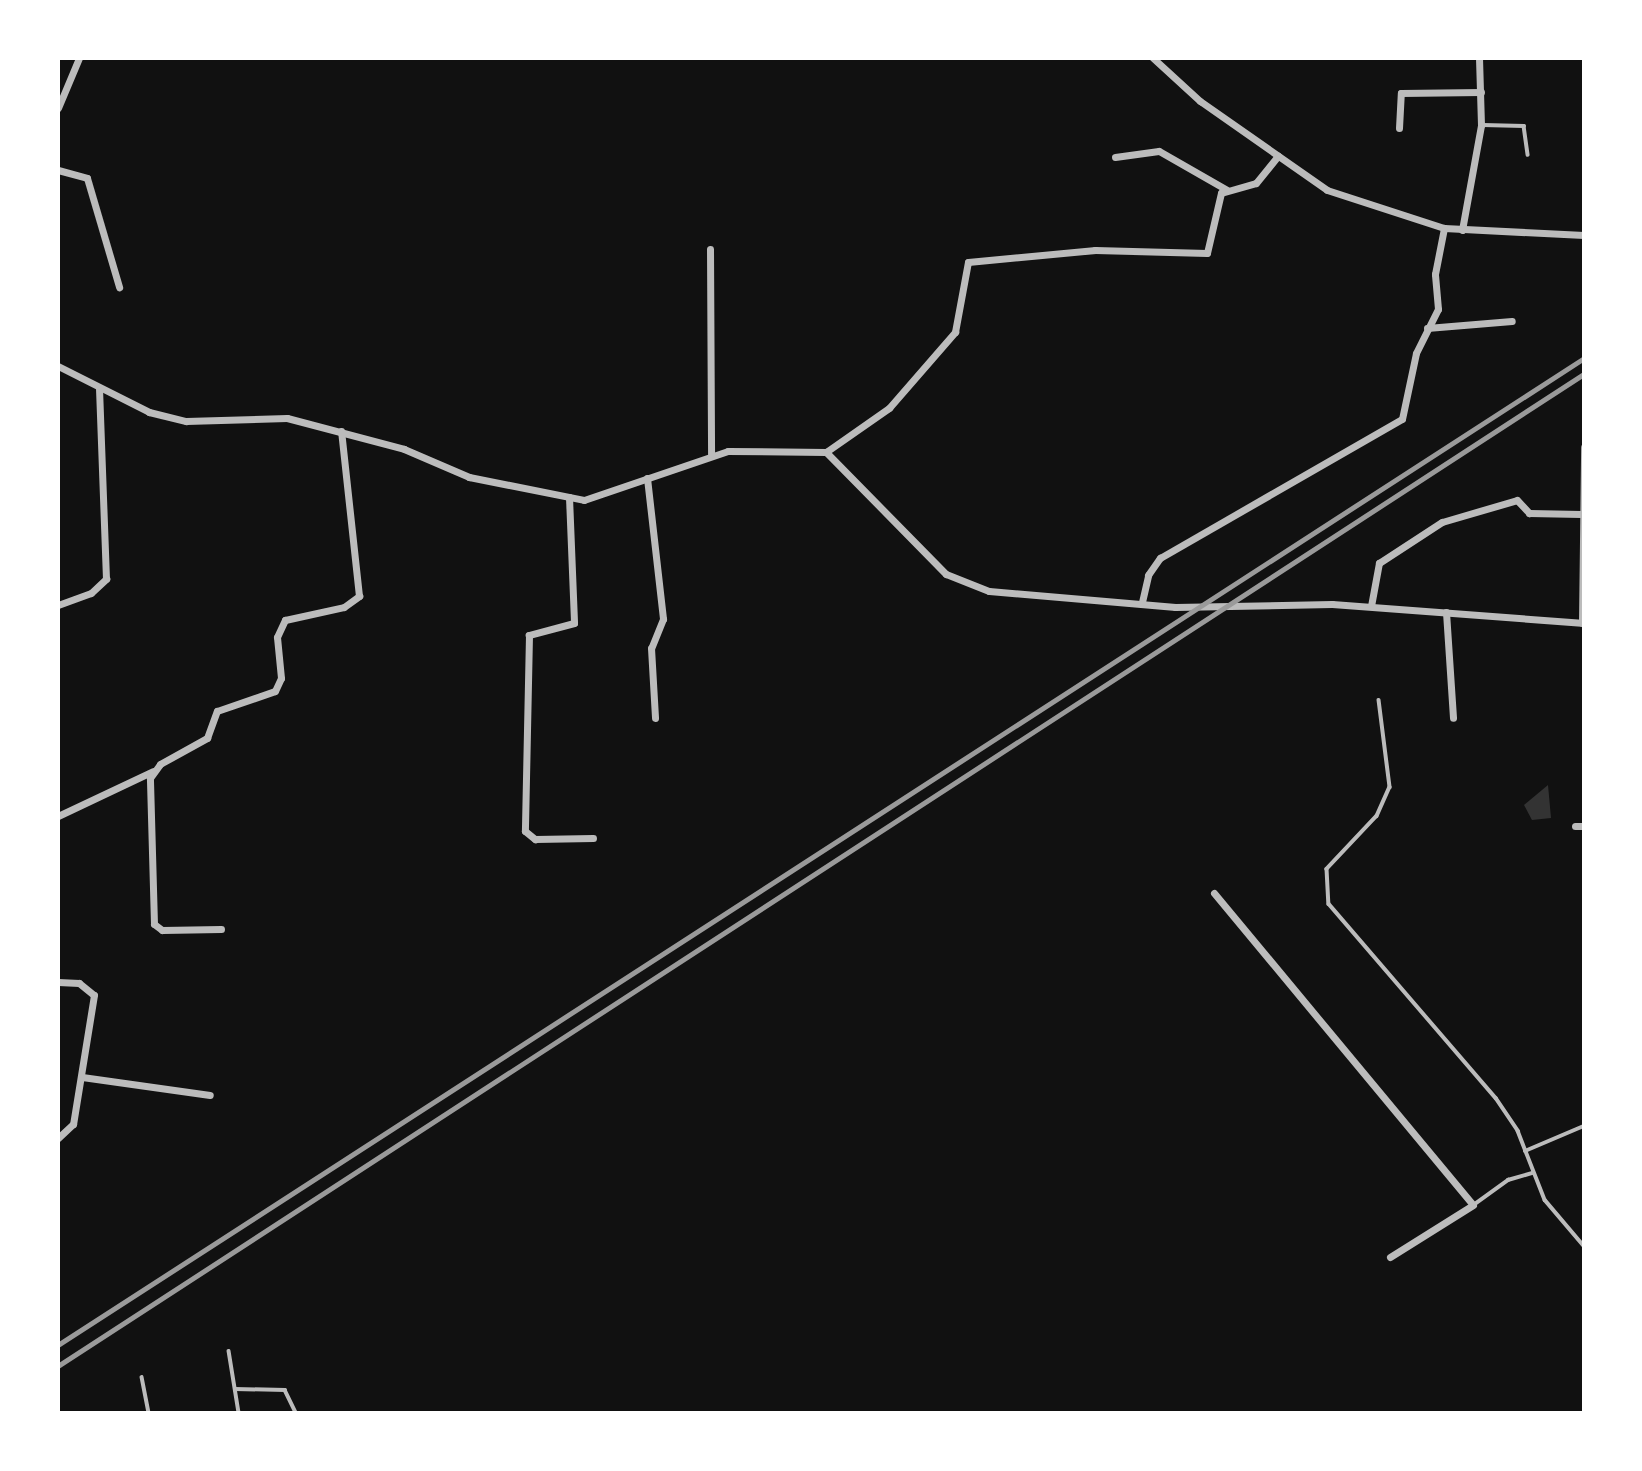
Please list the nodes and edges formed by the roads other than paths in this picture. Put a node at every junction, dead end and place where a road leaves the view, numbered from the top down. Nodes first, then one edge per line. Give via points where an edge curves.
1 (79, 58) edge
2 (1153, 58) edge
3 (1479, 58) edge
4 (1481, 92) junction
5 (58, 108) edge
6 (1481, 125) junction
7 (1399, 128) dead end
8 (1528, 155) dead end
9 (1278, 156) junction
10 (1115, 157) dead end
11 (58, 170) edge
12 (1227, 190) junction
13 (1444, 228) junction
14 (1462, 230) junction
15 (1584, 235) edge
16 (710, 249) dead end
17 (119, 287) dead end
18 (1512, 321) dead end
19 (1427, 328) junction
20 (58, 366) edge
21 (99, 388) junction
22 (341, 431) junction
23 (1584, 447) edge
24 (826, 452) junction
25 (711, 454) junction
26 (647, 478) junction
27 (569, 497) junction
28 (1581, 514) junction
29 (1142, 602) junction
30 (58, 605) edge
31 (1371, 606) junction
32 (1446, 612) junction
33 (1583, 623) edge
34 (1379, 701) dead end
35 (655, 718) dead end
36 (1453, 718) dead end
37 (153, 771) junction
38 (58, 816) edge
39 (1575, 826) dead end
40 (1584, 826) edge
41 (593, 838) dead end
42 (1214, 893) dead end
43 (221, 929) dead end
44 (58, 982) edge
45 (82, 1076) junction
46 (210, 1095) dead end
47 (1584, 1126) edge
48 (58, 1138) edge
49 (1525, 1151) junction
50 (1533, 1173) junction
51 (1473, 1205) junction
52 (1584, 1246) edge
53 (1390, 1257) dead end
54 (229, 1351) dead end
55 (142, 1377) dead end
56 (235, 1389) junction
57 (149, 1413) edge
58 (239, 1413) edge
59 (296, 1413) edge

1 - 5 street
2 - 9 street via 1200,101
3 - 4 street
4 - 6 street
4 - 7 street via 1401,93
6 - 8 lane via 1524,126
6 - 14 street
9 - 12 street via 1256,183
9 - 13 street via 1327,190
10 - 12 street via 1159,151
11 - 17 street via 87,178
12 - 24 street via 1207,253 1095,250 968,262 955,332 889,408
13 - 14 street
13 - 19 street via 1435,274 1440,302
14 - 15 street
16 - 25 street
18 - 19 street
19 - 29 street via 1402,419 1160,558 1148,575
20 - 21 street
21 - 22 street via 186,421 287,418
21 - 30 street via 106,579 91,593
22 - 27 street via 469,477
22 - 37 street via 359,596 344,607 285,620 277,637 281,678 275,691 216,711 207,738
23 - 28 street
24 - 25 street
24 - 29 street via 916,547 962,583
25 - 26 street
26 - 27 street via 599,498
26 - 35 street via 663,620 651,648
27 - 41 street via 574,622 529,635 525,831 535,839
28 - 31 street via 1526,512 1517,500 1442,522 1379,563
28 - 33 street
29 - 31 street via 1175,607
31 - 32 street
32 - 33 street
32 - 36 street
34 - 49 lane via 1390,787 1377,816 1327,869 1329,904 1496,1097
37 - 38 street
37 - 43 street via 147,816 154,923 162,930
39 - 40 street
42 - 51 street
44 - 45 street via 79,983 94,995
45 - 46 street
45 - 48 street via 73,1124
47 - 49 lane
49 - 50 lane
50 - 51 lane via 1508,1180
50 - 52 lane via 1545,1200
51 - 53 street
54 - 56 lane
55 - 57 lane
56 - 58 lane
56 - 59 lane via 285,1390

